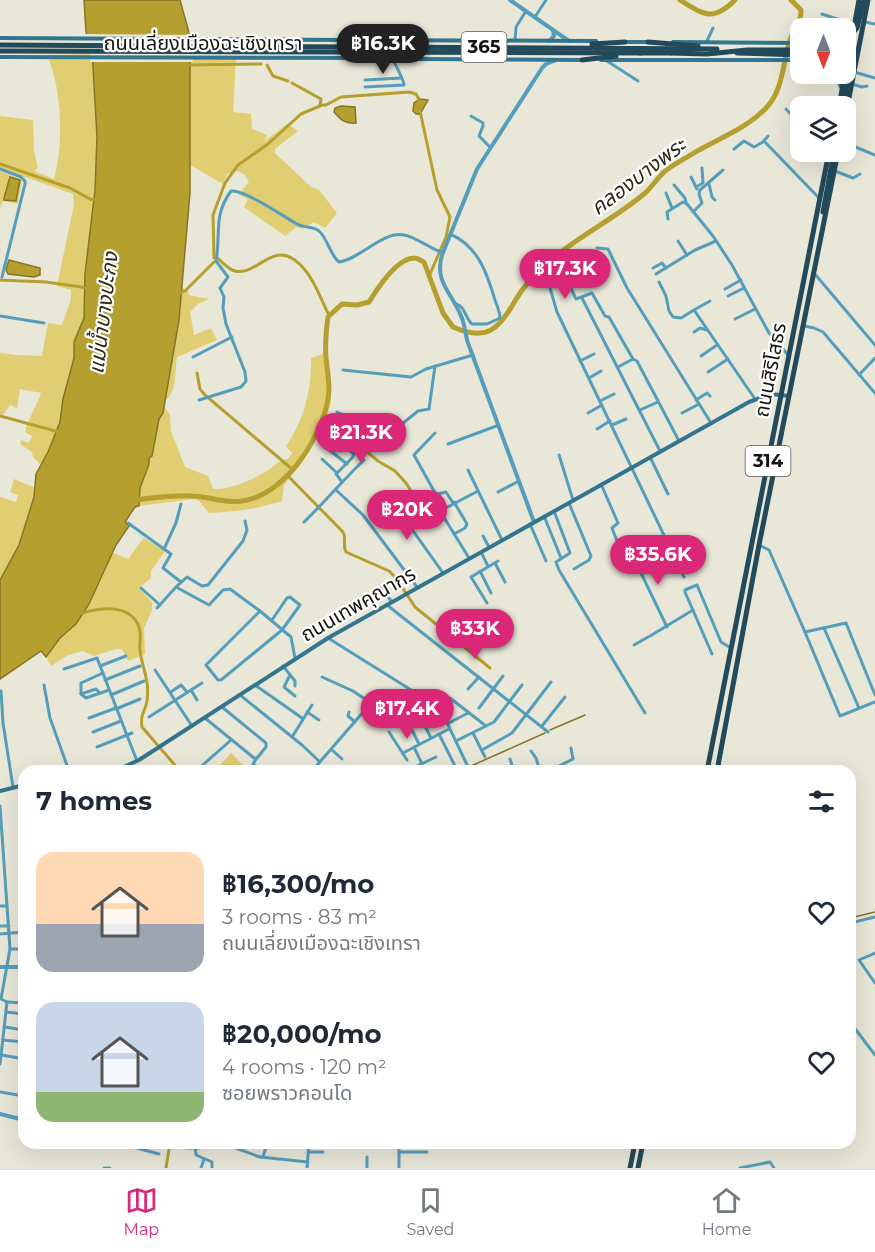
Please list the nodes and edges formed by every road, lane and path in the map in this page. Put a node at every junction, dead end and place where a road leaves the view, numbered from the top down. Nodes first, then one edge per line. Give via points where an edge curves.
1 (510, 0) edge
2 (546, 0) edge
3 (859, 0) edge
4 (866, 0) edge
5 (526, 11) junction
6 (822, 14) dead end
7 (535, 17) junction
8 (834, 18) edge
9 (855, 18) edge
10 (864, 22) junction
11 (875, 24) edge
12 (712, 28) dead end
13 (856, 29) edge
14 (553, 30) junction
15 (0, 38) edge
16 (348, 40) junction
17 (515, 41) junction
18 (549, 41) junction
19 (570, 41) junction
20 (707, 41) junction
21 (250, 42) junction
22 (625, 42) junction
23 (648, 42) junction
24 (790, 43) edge
25 (0, 44) edge
26 (389, 46) junction
27 (519, 47) junction
28 (10, 48) junction
29 (717, 49) junction
30 (790, 50) edge
31 (858, 50) joint
32 (20, 51) junction
33 (0, 52) edge
34 (465, 53) junction
35 (641, 53) junction
36 (250, 56) junction
37 (0, 57) edge
38 (790, 57) edge
39 (385, 58) junction
40 (392, 58) junction
41 (790, 59) edge
42 (537, 60) junction
43 (570, 60) junction
44 (582, 60) junction
45 (606, 60) junction
46 (856, 63) edge
47 (542, 68) junction
48 (856, 73) edge
49 (401, 78) junction
50 (875, 78) edge
51 (365, 80) dead end
52 (638, 81) dead end
53 (840, 84) edge
54 (843, 84) edge
55 (852, 84) joint
56 (867, 86) dead end
57 (365, 87) dead end
58 (842, 91) junction
59 (842, 96) edge
60 (849, 96) edge
61 (786, 109) dead end
62 (790, 113) edge
63 (471, 116) dead end
64 (768, 136) dead end
65 (764, 141) junction
66 (490, 147) junction
67 (856, 147) edge
68 (734, 149) dead end
69 (875, 154) edge
70 (831, 162) edge
71 (832, 162) edge
72 (834, 162) edge
73 (702, 168) dead end
74 (0, 170) edge
75 (723, 170) dead end
76 (834, 171) junction
77 (860, 174) dead end
78 (691, 177) dead end
79 (709, 184) junction
80 (674, 185) dead end
81 (696, 187) junction
82 (666, 193) dead end
83 (699, 193) junction
84 (819, 199) junction
85 (715, 200) dead end
86 (686, 203) junction
87 (672, 209) junction
88 (693, 212) junction
89 (668, 219) dead end
90 (450, 234) junction
91 (678, 241) dead end
92 (716, 241) junction
93 (820, 241) junction
94 (597, 248) dead end
95 (443, 253) junction
96 (687, 255) junction
97 (653, 268) dead end
98 (666, 268) junction
99 (562, 272) dead end
100 (814, 273) junction
101 (656, 274) dead end
102 (2, 277) edge
103 (741, 280) junction
104 (550, 282) dead end
105 (659, 282) dead end
106 (744, 288) junction
107 (725, 289) dead end
108 (728, 296) dead end
109 (582, 298) junction
110 (710, 301) dead end
111 (454, 304) junction
112 (755, 309) junction
113 (694, 310) junction
114 (0, 316) edge
115 (735, 319) dead end
116 (44, 323) dead end
117 (803, 326) junction
118 (707, 330) junction
119 (694, 332) dead end
120 (232, 337) junction
121 (718, 345) junction
122 (875, 345) edge
123 (594, 354) dead end
124 (789, 355) junction
125 (473, 356) junction
126 (701, 356) dead end
127 (193, 357) dead end
128 (875, 358) edge
129 (633, 359) junction
130 (728, 359) junction
131 (580, 362) junction
132 (435, 366) junction
133 (618, 368) junction
134 (343, 370) dead end
135 (601, 371) dead end
136 (708, 372) dead end
137 (859, 375) junction
138 (589, 378) junction
139 (875, 393) edge
140 (614, 394) dead end
141 (781, 394) junction
142 (710, 396) dead end
143 (789, 396) junction
144 (755, 399) junction
145 (199, 400) dead end
146 (696, 400) junction
147 (658, 402) junction
148 (601, 403) junction
149 (699, 404) junction
150 (640, 410) junction
151 (337, 412) dead end
152 (588, 413) dead end
153 (682, 413) dead end
154 (626, 419) dead end
155 (611, 423) junction
156 (711, 423) junction
157 (499, 425) junction
158 (597, 429) dead end
159 (435, 433) dead end
160 (333, 436) dead end
161 (679, 441) junction
162 (448, 444) dead end
163 (323, 445) dead end
164 (660, 451) junction
165 (559, 455) dead end
166 (650, 457) junction
167 (322, 459) dead end
168 (364, 460) dead end
169 (347, 464) junction
170 (632, 467) junction
171 (468, 470) dead end
172 (337, 473) junction
173 (519, 481) junction
174 (342, 482) junction
175 (601, 484) junction
176 (336, 490) junction
177 (478, 491) junction
178 (498, 492) dead end
179 (668, 494) dead end
180 (389, 497) dead end
181 (571, 501) junction
182 (454, 502) junction
183 (181, 504) dead end
184 (554, 511) junction
185 (544, 516) junction
186 (245, 521) dead end
187 (304, 522) dead end
188 (128, 523) dead end
189 (532, 523) junction
190 (454, 534) junction
191 (483, 536) dead end
192 (502, 540) junction
193 (759, 545) junction
194 (489, 547) junction
195 (164, 549) junction
196 (620, 549) dead end
197 (481, 552) junction
198 (673, 553) junction
199 (469, 558) junction
200 (561, 558) junction
201 (546, 561) dead end
202 (489, 566) junction
203 (574, 569) dead end
204 (480, 571) junction
205 (443, 573) junction
206 (684, 577) dead end
207 (181, 582) junction
208 (505, 582) dead end
209 (176, 587) junction
210 (417, 587) junction
211 (141, 588) dead end
212 (491, 593) dead end
213 (364, 596) dead end
214 (392, 602) junction
215 (487, 603) dead end
216 (387, 605) junction
217 (693, 610) junction
218 (260, 611) junction
219 (272, 620) junction
220 (667, 627) junction
221 (824, 628) junction
222 (282, 630) junction
223 (805, 632) junction
224 (328, 638) junction
225 (634, 645) dead end
226 (731, 648) junction
227 (712, 654) dead end
228 (126, 656) dead end
229 (295, 658) junction
230 (100, 666) junction
231 (140, 666) dead end
232 (283, 666) junction
233 (64, 669) dead end
234 (155, 670) dead end
235 (102, 673) junction
236 (290, 675) junction
237 (503, 676) dead end
238 (322, 677) dead end
239 (479, 677) junction
240 (105, 680) junction
241 (144, 681) dead end
242 (551, 682) dead end
243 (202, 683) dead end
244 (44, 685) dead end
245 (255, 685) junction
246 (522, 685) dead end
247 (295, 686) dead end
248 (494, 688) junction
249 (468, 689) dead end
250 (109, 690) junction
251 (1, 691) edge
252 (189, 691) junction
253 (171, 692) junction
254 (111, 694) junction
255 (240, 695) junction
256 (875, 695) edge
257 (295, 696) dead end
258 (565, 697) dead end
259 (450, 698) dead end
260 (140, 699) dead end
261 (177, 700) junction
262 (197, 700) dead end
263 (510, 701) junction
264 (875, 702) edge
265 (312, 705) dead end
266 (222, 706) junction
267 (116, 708) junction
268 (479, 708) dead end
269 (859, 708) junction
270 (307, 712) junction
271 (349, 712) dead end
272 (468, 713) junction
273 (645, 713) dead end
274 (526, 714) junction
275 (401, 715) dead end
276 (149, 717) dead end
277 (89, 718) dead end
278 (205, 718) junction
279 (302, 718) junction
280 (319, 720) dead end
281 (121, 721) junction
282 (355, 722) junction
283 (424, 724) dead end
284 (447, 724) junction
285 (192, 726) junction
286 (486, 726) junction
287 (542, 726) junction
288 (449, 729) junction
289 (93, 732) dead end
290 (389, 732) dead end
291 (548, 732) dead end
292 (132, 733) dead end
293 (473, 733) junction
294 (438, 734) junction
295 (127, 736) junction
296 (292, 737) junction
297 (431, 738) junction
298 (231, 740) junction
299 (456, 741) junction
300 (419, 744) junction
301 (97, 747) dead end
302 (414, 747) junction
303 (571, 748) dead end
304 (331, 749) junction
305 (482, 750) junction
306 (531, 751) dead end
307 (403, 753) junction
308 (436, 757) dead end
309 (485, 757) dead end
310 (256, 759) junction
311 (342, 759) dead end
312 (510, 759) dead end
313 (407, 760) dead end
314 (319, 761) junction
315 (137, 762) junction
316 (422, 764) joint
317 (67, 765) edge
318 (130, 765) edge
319 (206, 765) edge
320 (254, 765) edge
321 (316, 765) edge
322 (454, 765) edge
323 (467, 765) edge
324 (512, 765) edge
325 (539, 765) edge
326 (561, 765) edge
327 (708, 765) edge
328 (718, 765) edge
329 (18, 786) edge
330 (13, 787) junction
331 (0, 790) edge
332 (0, 806) edge
333 (5, 874) junction
334 (0, 875) edge
335 (0, 906) edge
336 (8, 906) junction
337 (875, 917) edge
338 (856, 922) edge
339 (0, 926) edge
340 (9, 926) junction
341 (18, 932) edge
342 (9, 933) junction
343 (0, 934) edge
344 (18, 949) edge
345 (10, 950) junction
346 (875, 953) edge
347 (0, 967) edge
348 (6, 967) junction
349 (18, 967) edge
350 (875, 983) edge
351 (7, 1002) junction
352 (18, 1003) edge
353 (6, 1012) junction
354 (18, 1013) edge
355 (4, 1027) junction
356 (18, 1029) edge
357 (856, 1030) edge
358 (3, 1040) junction
359 (18, 1041) edge
360 (1, 1045) edge
361 (2, 1055) junction
362 (875, 1055) edge
363 (18, 1058) edge
364 (0, 1064) edge
365 (0, 1092) edge
366 (18, 1095) edge
367 (0, 1114) edge
368 (18, 1118) edge
369 (140, 1149) edge
370 (197, 1149) edge
371 (240, 1149) edge
372 (266, 1149) edge
373 (633, 1149) edge
374 (642, 1149) edge
375 (309, 1152) joint
376 (323, 1152) dead end
377 (399, 1152) joint
378 (427, 1152) dead end
379 (159, 1154) dead end
380 (263, 1157) junction
381 (367, 1157) dead end
382 (204, 1159) junction
383 (308, 1162) junction
384 (104, 1168) edge
385 (110, 1168) edge
386 (201, 1168) edge
387 (212, 1168) edge
388 (308, 1168) edge
389 (367, 1168) edge
390 (399, 1168) edge
391 (630, 1168) edge
392 (638, 1168) edge
393 (740, 1168) edge
394 (774, 1168) edge

1 - 5 street
2 - 7 street
3 - 9 highway
4 - 10 highway
4 - 13 highway, bridge
5 - 7 street
5 - 17 street via 516,27
6 - 8 street
7 - 14 street
10 - 11 street
10 - 31 highway
12 - 20 street
14 - 18 street
14 - 19 street
15 - 21 main road, ถนนเลี่ยงเมืองฉะเชิงเทรา / 365
16 - 17 main road, ถนนเลี่ยงเมืองฉะเชิงเทรา / 365
16 - 21 main road, ถนนเลี่ยงเมืองฉะเชิงเทรา / 365
16 - 26 highway
17 - 18 main road, ถนนเลี่ยงเมืองฉะเชิงเทรา / 365
18 - 19 main road, ถนนเลี่ยงเมืองฉะเชิงเทรา / 365
19 - 22 main road, ถนนเลี่ยงเมืองฉะเชิงเทรา / 365
20 - 23 main road, 365
20 - 24 main road, 365
21 - 26 highway, ถนนเลี่ยงเมืองฉะเชิงเทรา / 365
21 - 32 highway, ถนนเลี่ยงเมืองฉะเชิงเทรา / 365
22 - 23 main road, ถนนเลี่ยงเมืองฉะเชิงเทรา / 365
22 - 27 highway
23 - 29 highway
25 - 28 highway, ถนนเลี่ยงเมืองฉะเชิงเทรา / 365
26 - 27 highway, ถนนเลี่ยงเมืองฉะเชิงเทรา / 365
27 - 29 highway, ถนนเลี่ยงเมืองฉะเชิงเทรา / 365
28 - 32 highway, ถนนเลี่ยงเมืองฉะเชิงเทรา / 365
28 - 33 highway, ถนนเลี่ยงเมืองฉะเชิงเทรา / 365
29 - 38 highway, bridge
30 - 35 highway, bridge
31 - 46 highway
32 - 36 highway, ถนนเลี่ยงเมืองฉะเชิงเทรา / 365
32 - 37 main road, ถนนเลี่ยงเมืองฉะเชิงเทรา / 365
34 - 35 highway, ถนนเลี่ยงเมืองฉะเชิงเทรา / 365
34 - 36 highway, ถนนเลี่ยงเมืองฉะเชิงเทรา / 365
34 - 39 highway
35 - 44 highway
36 - 39 main road, ถนนเลี่ยงเมืองฉะเชิงเทรา / 365
39 - 40 main road, ถนนเลี่ยงเมืองฉะเชิงเทรา / 365
40 - 42 main road, ถนนเลี่ยงเมืองฉะเชิงเทรา / 365
40 - 49 street
41 - 45 main road, ถนนเลี่ยงเมืองฉะเชิงเทรา / 365
42 - 43 main road, ถนนเลี่ยงเมืองฉะเชิงเทรา / 365
42 - 47 street
43 - 44 main road, ถนนเลี่ยงเมืองฉะเชิงเทรา / 365
43 - 47 street via 546,63
44 - 45 main road, ถนนเลี่ยงเมืองฉะเชิงเทรา / 365
45 - 52 street
47 - 66 street
48 - 50 street
49 - 51 street
49 - 57 street via 404,85
53 - 58 main road
54 - 58 highway
55 - 56 street
55 - 60 highway
58 - 59 highway
61 - 62 street
63 - 66 street via 483,123 479,138
64 - 65 street
65 - 68 street via 752,147 744,141
65 - 84 street
66 - 90 street via 471,179
67 - 69 street
70 - 84 highway, ถนนสิริโสธร / 314
71 - 93 highway
72 - 76 highway, ถนนสิริโสธร / 314
73 - 81 street via 703,183
74 - 102 street via 21,177 25,184
75 - 79 street
76 - 77 street via 853,178
76 - 93 highway, ถนนสิริโสธร / 314
78 - 81 street
79 - 83 street
79 - 85 street
80 - 86 street
81 - 83 street
82 - 87 street
83 - 88 street via 702,203
84 - 124 highway, ถนนสิริโสธร / 314
86 - 87 street
86 - 88 street
87 - 89 street via 667,212
88 - 92 street
90 - 95 street
90 - 111 street via 461,238 477,256 489,279 500,318 487,324 472,324 460,305
91 - 96 street
92 - 96 street
92 - 103 street
93 - 100 highway, ถนนสิริโสธร / 314
94 - 146 street via 608,249 627,288
95 - 111 street via 440,273
95 - 120 street via 398,234 337,262 316,229 296,224 276,209 236,190 229,192 220,210 217,263 228,277 220,288
96 - 98 street
97 - 98 street via 662,263
98 - 101 street
99 - 109 street via 575,298
100 - 117 highway, ถนนสิริโสธร / 314
100 - 122 street
103 - 106 street
103 - 107 street
104 - 131 street via 557,312
105 - 113 street via 673,317 681,318
106 - 108 street
106 - 112 street
109 - 129 street via 592,293
109 - 133 street
110 - 113 street
111 - 125 street via 462,317
112 - 115 street
112 - 124 street via 769,333
113 - 118 street
114 - 116 street
117 - 137 street via 823,332
117 - 143 highway, ถนนสิริโสธร / 314
118 - 119 street via 700,328
118 - 121 street
120 - 127 street
120 - 145 street via 246,384
121 - 126 street
121 - 130 street
123 - 131 street
124 - 141 highway, ถนนสิริโสธร / 314
125 - 132 street
125 - 157 street
128 - 137 street
129 - 133 street
129 - 147 street via 638,361
130 - 136 street
130 - 144 street
131 - 138 street
132 - 134 street via 408,377
132 - 151 street via 429,409 418,411 397,428 392,429 375,415 361,429
133 - 150 street
135 - 138 street
137 - 139 street
138 - 148 street
140 - 148 street
141 - 143 main road
141 - 144 main road, ถนนเทพคุณากร
141 - 226 highway, ถนนสิริโสธร / 314
142 - 146 street via 707,393
143 - 193 highway, ถนนสิริโสธร / 314
144 - 156 main road, ถนนเทพคุณากร
146 - 149 street
147 - 150 street
147 - 161 street
148 - 152 street
148 - 155 street
149 - 153 street
149 - 156 street
150 - 164 street
154 - 155 street
155 - 158 street
155 - 170 street
156 - 161 main road, ถนนเทพคุณากร
157 - 162 street
157 - 173 street
159 - 182 street via 414,455 434,491 446,492
160 - 169 street via 354,454
161 - 164 main road, ถนนเทพคุณากร
163 - 169 street
164 - 166 main road, ถนนเทพคุณากร
165 - 181 street
166 - 170 main road, ถนนเทพคุณากร
166 - 179 street
167 - 172 street
168 - 174 street
169 - 172 street
170 - 175 main road, ถนนเทพคุณากร
170 - 198 street
171 - 177 street
172 - 174 street
173 - 178 street
173 - 189 street
174 - 176 street
175 - 181 main road, ถนนเทพคุณากร
175 - 196 street via 618,523 612,528
176 - 187 street
176 - 210 street via 363,515
177 - 182 street
177 - 192 street
180 - 205 street
181 - 184 main road, ถนนเทพคุณากร
181 - 203 street via 591,556
182 - 190 street via 467,526
182 - 190 street via 440,511
183 - 195 street
184 - 185 main road, ถนนเทพคุณากร
184 - 200 street via 570,552
185 - 189 main road, ถนนเทพคุณากร
185 - 200 street
186 - 207 street via 243,541 208,585 202,586 187,577
188 - 195 street
189 - 192 main road, ถนนเทพคุณากร
189 - 201 street
190 - 199 street
191 - 194 street
192 - 194 main road, ถนนเทพคุณากร
193 - 223 street via 768,550
193 - 328 highway, ถนนสิริโสธร / 314
194 - 197 main road, ถนนเทพคุณากร
195 - 207 street via 171,554 162,568
197 - 199 main road, ถนนเทพคุณากร
197 - 202 street
198 - 206 street
198 - 220 street via 640,571
199 - 205 main road, ถนนเทพคุณากร
200 - 273 street via 556,564 570,591
202 - 204 street
202 - 208 street via 497,562
204 - 212 street
204 - 215 street via 471,578
205 - 210 main road, ถนนเทพคุณากร
207 - 209 street
209 - 211 street via 159,606
209 - 218 street via 209,605 228,589
210 - 214 main road, ถนนเทพคุณากร
213 - 214 street via 369,597 381,588
214 - 216 main road, ถนนเทพคุณากร
216 - 224 main road, ถนนเทพคุณากร
216 - 239 street
217 - 220 street
217 - 226 street via 685,591 697,585 721,642
217 - 227 street
218 - 219 street
218 - 222 street via 207,663 206,667 218,680
219 - 222 street
219 - 222 street via 287,598 299,603
220 - 225 street
221 - 223 street
221 - 256 street via 846,623
221 - 269 street
222 - 229 street via 292,638
223 - 269 street via 840,716
224 - 229 main road, ถนนเทพคุณากร
224 - 284 street via 437,706
226 - 327 highway, ถนนสิริโสธร / 314
228 - 230 street
229 - 232 main road, ถนนเทพคุณากร
230 - 233 street via 95,657
230 - 235 street
231 - 240 street
232 - 236 street
232 - 245 main road, ถนนเทพคุณากร
234 - 253 street
235 - 240 street
235 - 250 street via 81,683 81,694
236 - 247 street
236 - 257 street via 284,687
237 - 248 street
238 - 282 street via 370,703
239 - 248 street
239 - 249 street
240 - 250 street
241 - 254 street
242 - 274 street
243 - 252 street
244 - 317 street via 50,718
245 - 255 main road, ถนนเทพคุณากร
245 - 279 street
246 - 263 street
248 - 263 street
248 - 268 street
250 - 254 street
251 - 330 street
252 - 253 street via 181,685
252 - 261 street
252 - 262 street
253 - 261 street
254 - 267 street
255 - 266 main road, ถนนเทพคุณากร
255 - 296 street
258 - 287 street
259 - 272 street
260 - 267 street
261 - 276 street
261 - 285 street
263 - 274 street
263 - 286 street via 496,720
264 - 269 street
265 - 270 street
266 - 278 main road, ถนนเทพคุณากร
266 - 310 street via 266,744
267 - 277 street
267 - 281 street
270 - 279 street
270 - 280 street
271 - 282 street
272 - 284 street
272 - 286 street
274 - 287 street
274 - 305 street via 508,737
275 - 300 street
278 - 285 main road, ถนนเทพคุณากร
278 - 298 street
279 - 296 street
281 - 289 street
281 - 295 street
282 - 304 street
283 - 297 street
284 - 288 street
285 - 315 main road, ถนนเทพคุณากร
286 - 293 street
287 - 291 street
288 - 294 street
288 - 299 street
290 - 307 street
292 - 295 street
293 - 299 street
293 - 305 street
294 - 297 street
294 - 322 street
295 - 301 street
295 - 315 street
296 - 314 street
297 - 300 street
298 - 310 street
298 - 319 street
299 - 323 street
300 - 302 street
302 - 307 street
302 - 316 street
303 - 326 street via 573,759
304 - 311 street
304 - 314 street
305 - 309 street
306 - 325 street
307 - 313 street
308 - 316 street
310 - 320 street
312 - 324 street
314 - 321 street
315 - 318 main road, ถนนเทพคุณากร
329 - 330 main road
330 - 331 main road
332 - 333 street
333 - 334 street
333 - 336 street
335 - 336 street
336 - 340 street
337 - 338 street
339 - 340 street
340 - 342 street
341 - 342 street
342 - 343 street
342 - 345 street
344 - 345 street
345 - 348 street
346 - 350 street via 859,960
347 - 348 street
348 - 349 street
348 - 351 street via 1,999
351 - 352 street
351 - 353 street
353 - 354 street
353 - 355 street
355 - 356 street
355 - 358 street
357 - 362 street
358 - 359 street
358 - 360 street
360 - 361 street
361 - 363 street
361 - 364 street
365 - 366 street
367 - 368 street
369 - 379 street
370 - 382 street via 196,1155
371 - 380 street
372 - 380 street
373 - 391 highway
374 - 392 highway
375 - 376 street
375 - 383 street
377 - 378 street
377 - 390 street
380 - 383 street
381 - 389 street
382 - 386 street
382 - 387 street via 212,1162
383 - 388 street
384 - 385 street
393 - 394 street via 770,1162

